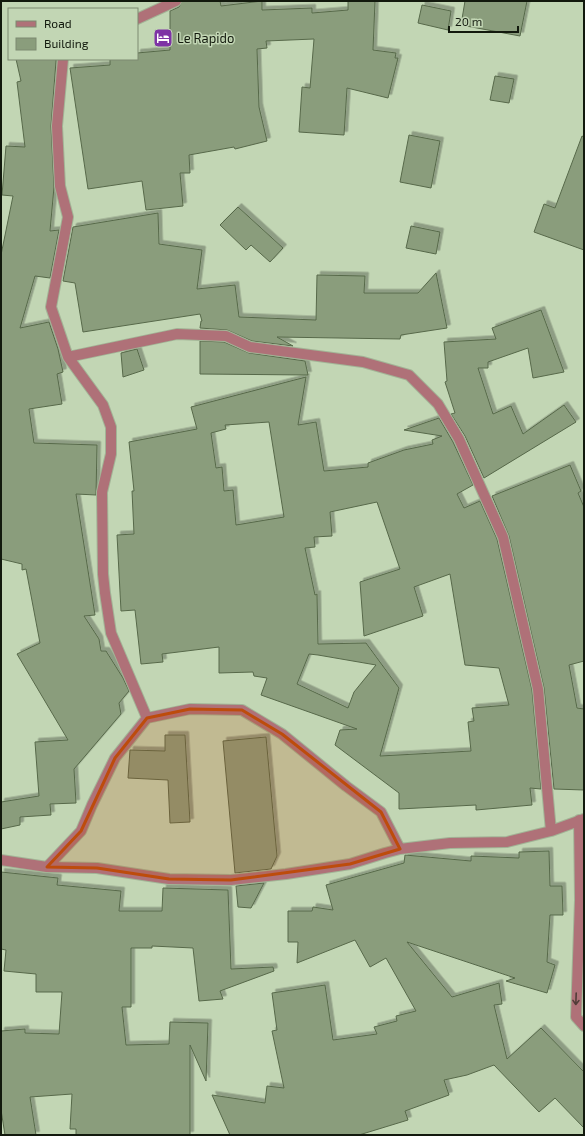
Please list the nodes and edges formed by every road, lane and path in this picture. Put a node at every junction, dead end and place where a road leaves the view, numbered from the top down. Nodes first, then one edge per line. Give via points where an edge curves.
1 (176, 1) edge
2 (138, 19) edge
3 (63, 60) edge
4 (68, 358) junction
5 (147, 718) junction
6 (582, 819) edge
7 (551, 831) junction
8 (400, 849) junction
9 (1, 860) edge
10 (47, 867) junction
11 (584, 1026) edge

1 - 2 street
3 - 4 street via 57,126 60,186 68,217 51,307
4 - 5 street via 103,405 111,427 111,454 102,492 105,593 111,633
4 - 7 street via 177,334 226,336 250,347 363,362 409,375 438,404 455,433 503,537 538,689
5 - 8 street via 190,709 242,710 282,734 381,812
5 - 10 street via 115,758 81,831
6 - 7 street
6 -> 11 street via 576,1017
7 - 8 street via 506,842 450,843
8 - 10 street via 350,864 231,880 169,879 97,868
9 - 10 street

